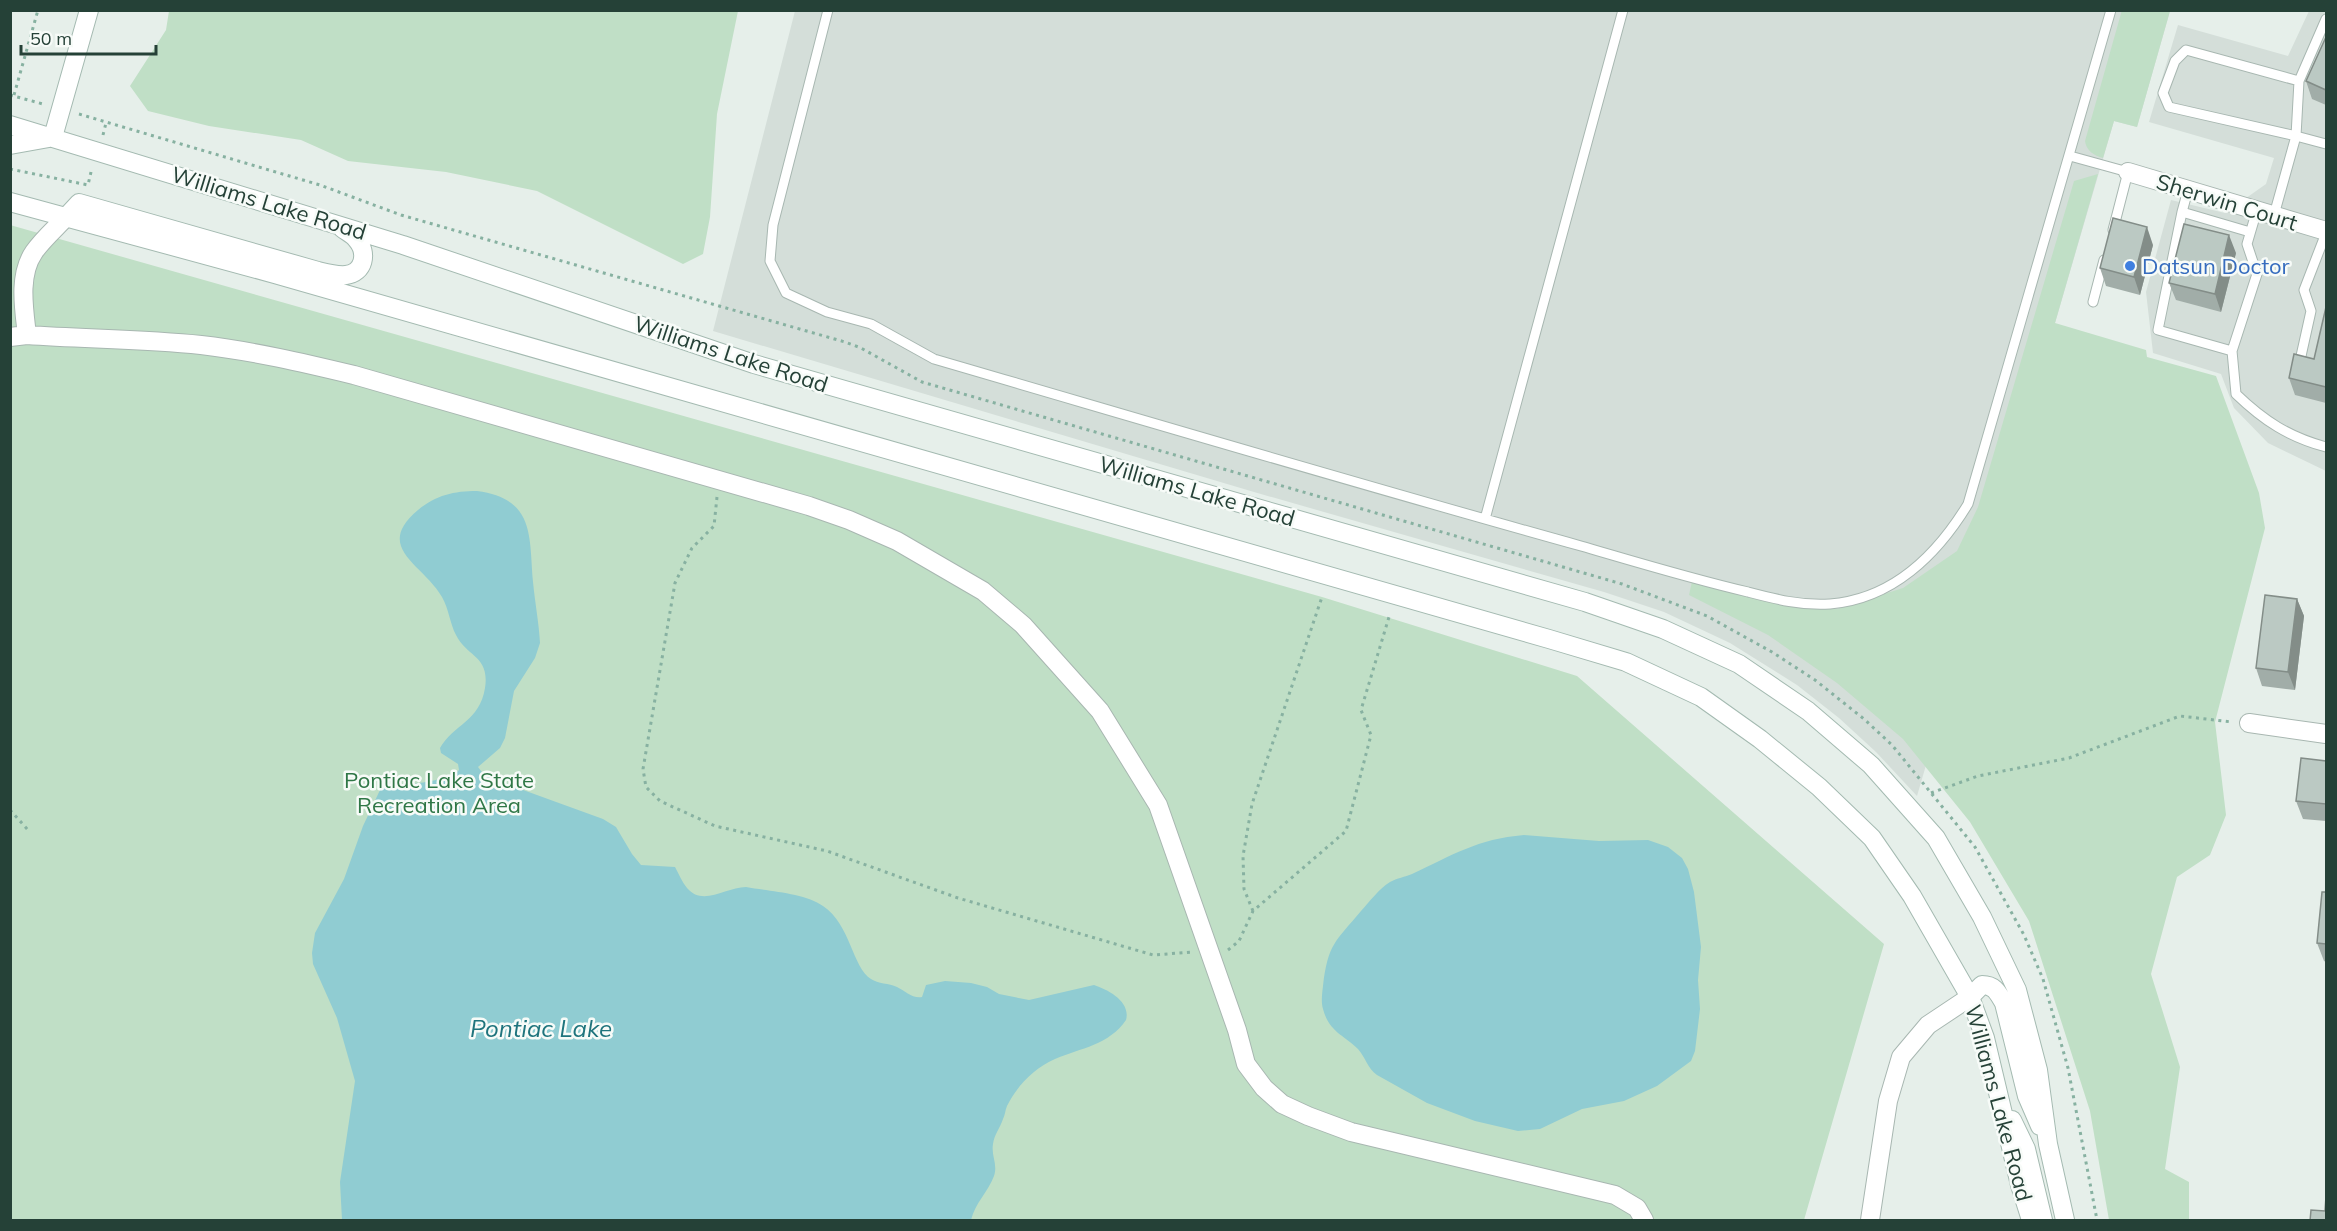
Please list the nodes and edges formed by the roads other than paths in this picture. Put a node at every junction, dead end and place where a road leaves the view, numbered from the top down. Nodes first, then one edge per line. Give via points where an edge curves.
1 (89, 10) edge
2 (828, 10) edge
3 (1623, 10) edge
4 (2111, 10) edge
5 (2326, 19) edge
6 (2299, 81) junction
7 (10, 125) edge
8 (2296, 136) junction
9 (53, 137) junction
10 (2326, 144) edge
11 (10, 145) edge
12 (2070, 156) junction
13 (2128, 172) junction
14 (2188, 190) junction
15 (10, 202) edge
16 (2182, 212) junction
17 (2265, 213) junction
18 (66, 217) junction
19 (336, 224) junction
20 (2250, 232) junction
21 (2326, 232) edge
22 (2111, 237) edge
23 (2108, 248) edge
24 (2094, 302) dead end
25 (19, 336) edge
26 (2232, 351) junction
27 (2299, 365) edge
28 (2326, 447) edge
29 (1485, 519) junction
30 (2249, 723) road end
31 (2326, 734) edge
32 (1970, 997) junction
33 (1997, 1089) junction
34 (2048, 1144) junction
35 (1644, 1221) edge
36 (1870, 1221) edge
37 (2031, 1221) edge
38 (2043, 1221) edge
39 (2065, 1221) edge

1 - 9 main road
2 - 29 lane via 773,225 770,261 786,293 827,312 871,324 934,359
3 - 29 lane
4 - 12 lane
5 - 6 lane
6 - 8 lane
6 - 8 lane via 2186,50 2175,61 2163,93 2169,107
7 - 9 main road, Williams Lake Road
8 - 10 lane
8 - 17 lane
9 - 11 main road
9 - 19 main road, Williams Lake Road
12 - 13 lane
12 - 29 lane via 1968,504 1946,537 1917,568 1888,587 1833,604 1806,605 1727,588
13 - 14 main road, Sherwin Court
13 - 22 lane
14 - 16 lane
14 - 17 main road, Sherwin Court
15 - 18 main road, Williams Lake Road
16 - 20 lane
16 - 26 lane via 2158,330
17 - 20 lane
17 - 21 main road, Sherwin Court
18 - 19 main road via 79,203 344,276 355,273 364,253 357,240
18 - 25 main road via 33,253 25,274
18 - 32 main road, Williams Lake Road via 1626,662 1701,697 1827,794 1872,838 1912,896
19 - 34 main road, Williams Lake Road via 754,364 1585,602 1663,629 1739,664 1808,711 1871,765 1936,838 1982,916 2017,990 2038,1070
20 - 26 lane via 2247,244 2257,274
21 - 27 lane via 2304,290 2311,311
23 - 24 lane
25 - 35 main road via 204,345 297,361 809,506 897,541 983,591 1023,625 1100,711 1158,805 1246,1064 1264,1088 1282,1104 1351,1132 1615,1195 1637,1208
26 - 28 lane via 2236,394 2276,428
30 - 31 main road
32 - 33 main road, Williams Lake Road
32 - 34 main road via 1987,985 1997,991 2004,1003 2026,1096
32 - 36 main road via 1928,1025 1901,1057 1888,1101
33 - 37 main road, Williams Lake Road
33 - 38 main road via 2026,1149
34 - 39 main road, Williams Lake Road

